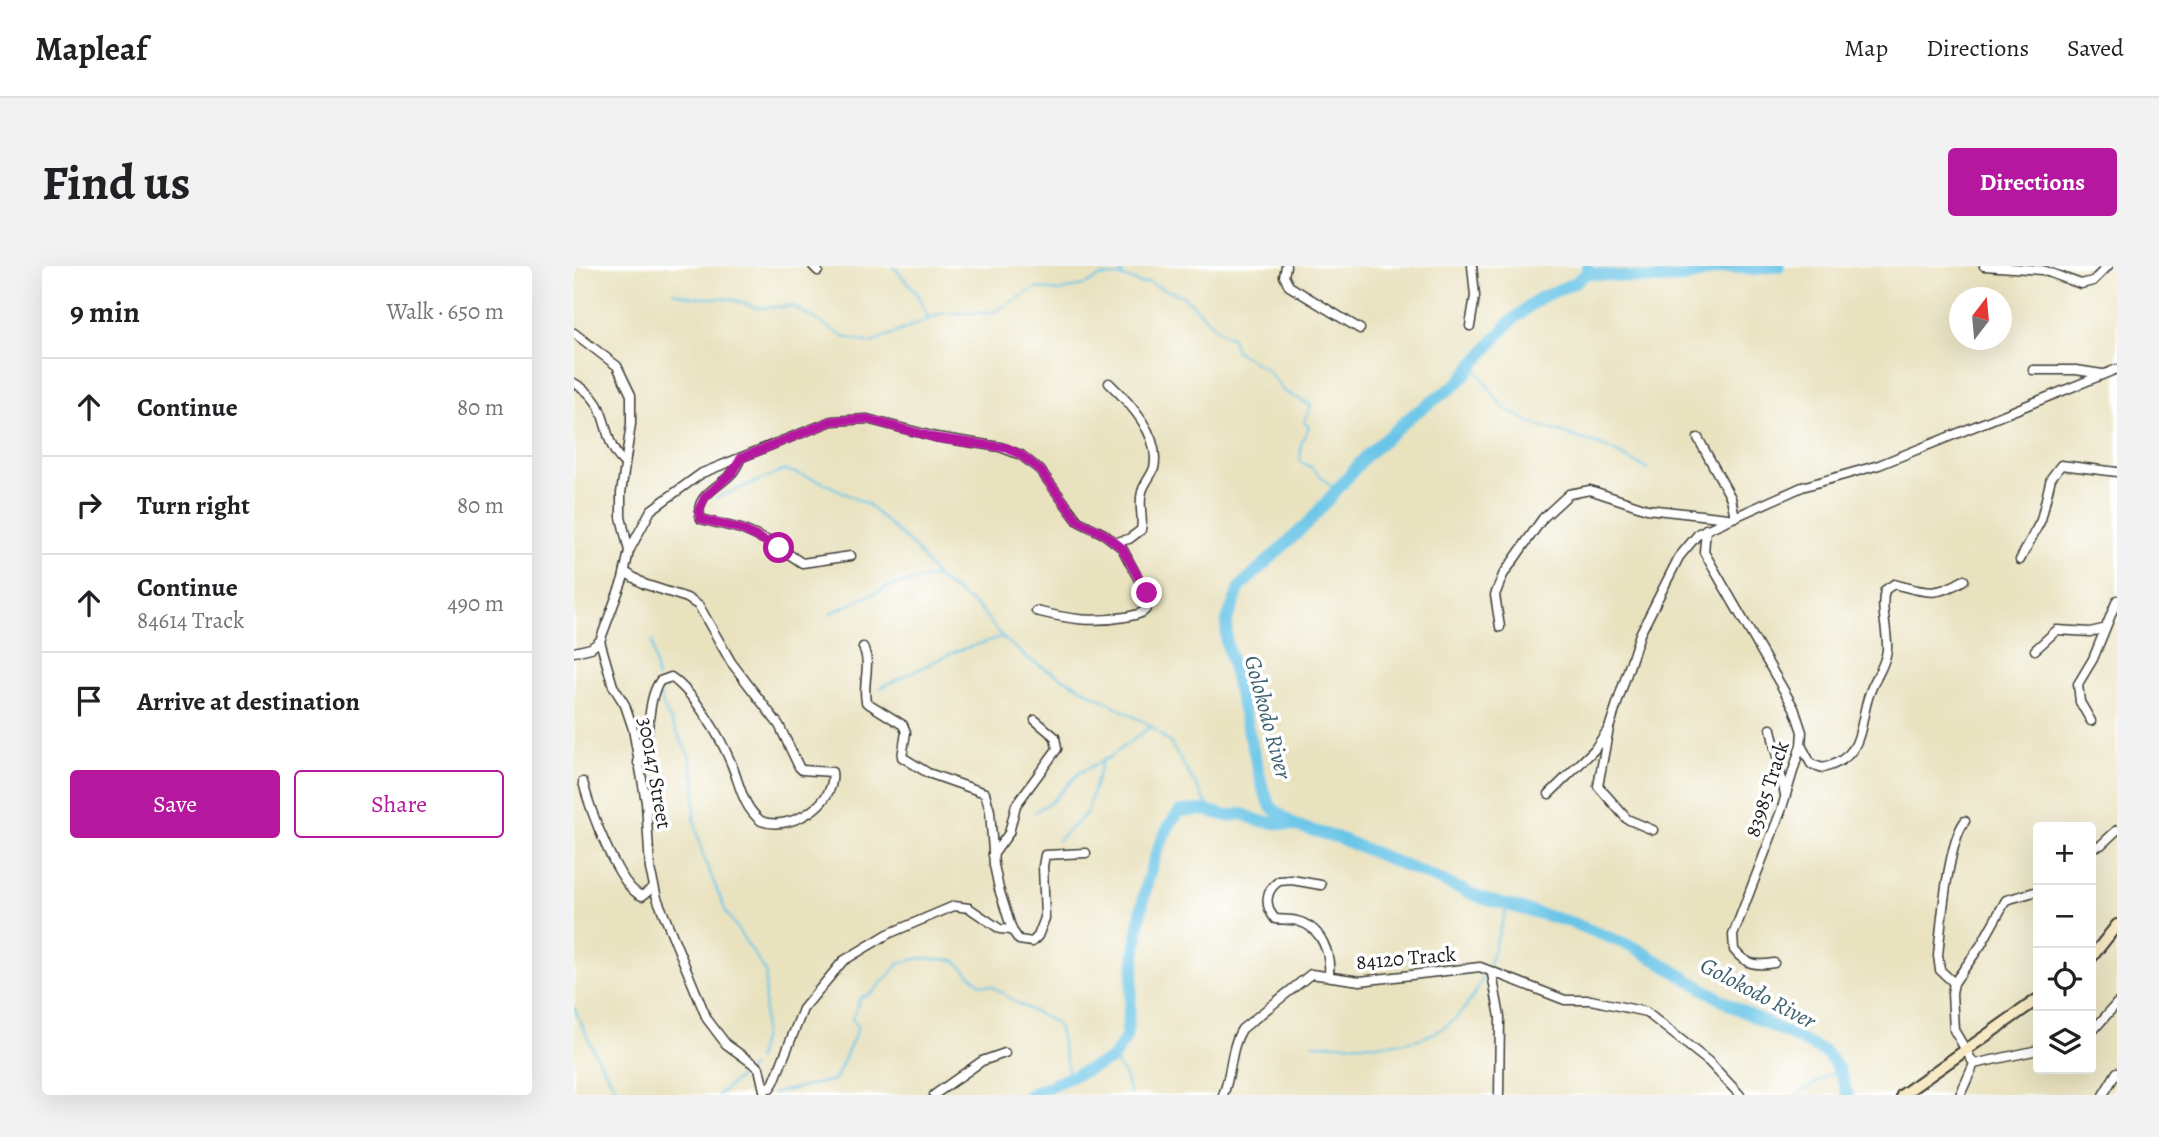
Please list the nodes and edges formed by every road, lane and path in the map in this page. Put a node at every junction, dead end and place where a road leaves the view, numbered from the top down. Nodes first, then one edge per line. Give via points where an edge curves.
1 (1286, 266) edge
2 (1472, 266) edge
3 (1984, 266) edge
4 (2108, 266) edge
5 (1470, 326) dead end
6 (1360, 328) dead end
7 (574, 332) edge
8 (2117, 369) edge
9 (2033, 370) dead end
10 (2102, 374) junction
11 (574, 383) edge
12 (1109, 383) dead end
13 (1698, 438) dead end
14 (741, 458) junction
15 (623, 462) junction
16 (2117, 472) edge
17 (1733, 518) junction
18 (1706, 529) junction
19 (1116, 542) junction
20 (629, 551) junction
21 (851, 555) dead end
22 (2020, 561) dead end
23 (625, 572) junction
24 (1964, 580) dead end
25 (2117, 600) edge
26 (1036, 611) dead end
27 (1500, 627) dead end
28 (2103, 629) junction
29 (600, 641) junction
30 (863, 647) dead end
31 (2035, 650) dead end
32 (574, 652) edge
33 (1035, 720) dead end
34 (2091, 721) dead end
35 (1609, 728) junction
36 (1771, 729) dead end
37 (1801, 746) junction
38 (638, 763) junction
39 (583, 782) dead end
40 (1549, 794) dead end
41 (1786, 797) junction
42 (1965, 821) dead end
43 (1653, 830) dead end
44 (2117, 830) edge
45 (2096, 846) edge
46 (1086, 853) dead end
47 (993, 855) junction
48 (1321, 885) dead end
49 (654, 887) junction
50 (2033, 892) edge
51 (2117, 926) edge
52 (1012, 930) junction
53 (2096, 952) edge
54 (1774, 963) dead end
55 (1492, 974) junction
56 (1329, 976) junction
57 (1954, 983) junction
58 (2033, 1003) edge
59 (2117, 1003) edge
60 (2096, 1027) edge
61 (1964, 1051) junction
62 (2033, 1051) edge
63 (1005, 1053) dead end
64 (1974, 1065) junction
65 (2117, 1072) edge
66 (765, 1091) edge
67 (934, 1095) edge
68 (1223, 1095) edge
69 (1499, 1095) edge
70 (1740, 1095) edge
71 (1902, 1095) edge
72 (1960, 1095) edge
73 (2103, 1095) edge

1 - 6 street via 1289,286
2 - 5 street via 1475,296
3 - 4 street via 2042,270 2081,284 2093,281
7 - 15 street via 606,355 625,379 631,395 631,424
8 - 10 street
9 - 10 street
10 - 17 street via 1880,465 1802,487
11 - 15 street via 598,402
12 - 19 street via 1129,402 1148,433 1155,460 1142,491 1141,530
13 - 17 street via 1731,498
14 - 19 street via 832,421 858,418 964,443 1007,448 1040,470 1078,521
14 - 20 street via 702,473 669,495 651,510
14 - 21 street via 732,473 705,497 699,510 701,519 771,542 802,563
15 - 20 street via 621,517
16 - 22 street via 2061,465 2051,478 2040,520
17 - 18 street
17 - 27 street via 1647,509 1590,490 1569,494 1543,518 1503,575 1495,595
18 - 35 street via 1679,557 1656,600 1627,667
18 - 37 street, 83985 Track via 1704,552 1798,716
19 - 26 street via 1147,593 1149,603 1143,613 1112,621 1073,620
20 - 23 street
23 - 29 street
23 - 38 street via 699,606 731,662 779,725 802,771 832,772 833,782 813,810 779,823 761,821 742,797 714,730 671,677 660,681 655,690 647,748
24 - 37 street via 1930,593 1894,584 1885,590 1884,663 1869,694 1856,744 1840,761 1823,768 1811,764
25 - 28 street
28 - 31 street via 2057,630
28 - 34 street via 2077,689
29 - 32 street
29 - 38 street, 300147 Street via 633,729
30 - 47 street via 869,659 866,702 903,725 902,758 928,773 983,792 990,811
33 - 47 street via 1055,737 1057,749 1016,805 1009,833
35 - 40 street via 1594,750
35 - 43 street via 1598,786 1623,816
36 - 41 street
37 - 41 street, 83985 Track
38 - 49 street, 300147 Street
39 - 49 street via 606,846 632,889 642,896
41 - 54 street, 83985 Track via 1732,944 1751,964
42 - 57 street via 1951,852 1938,956 1940,970
44 - 45 street
46 - 52 street via 1045,855 1041,930 1034,941 1026,943
47 - 52 street
48 - 56 street via 1279,881 1268,893 1267,903 1275,919 1303,923 1320,937 1328,951
49 - 66 street, 300147 Street via 707,1019 726,1044 759,1068
50 - 57 street via 2006,900
51 - 53 street
52 - 66 street via 1000,929 965,906 954,906 888,934 843,961 803,1009 775,1082
55 - 56 street, 84120 Track via 1480,967 1400,979 1351,981
55 - 69 street via 1500,1017
55 - 70 street, 84120 Track via 1565,1000 1591,1000 1646,1012 1709,1062
56 - 68 street, 84120 Track via 1317,973 1304,978 1242,1029
57 - 61 street via 1952,1020
58 - 61 street
59 - 60 street
61 - 64 street
61 - 71 street
62 - 64 street
63 - 67 street via 982,1061
64 - 72 street
65 - 73 street

